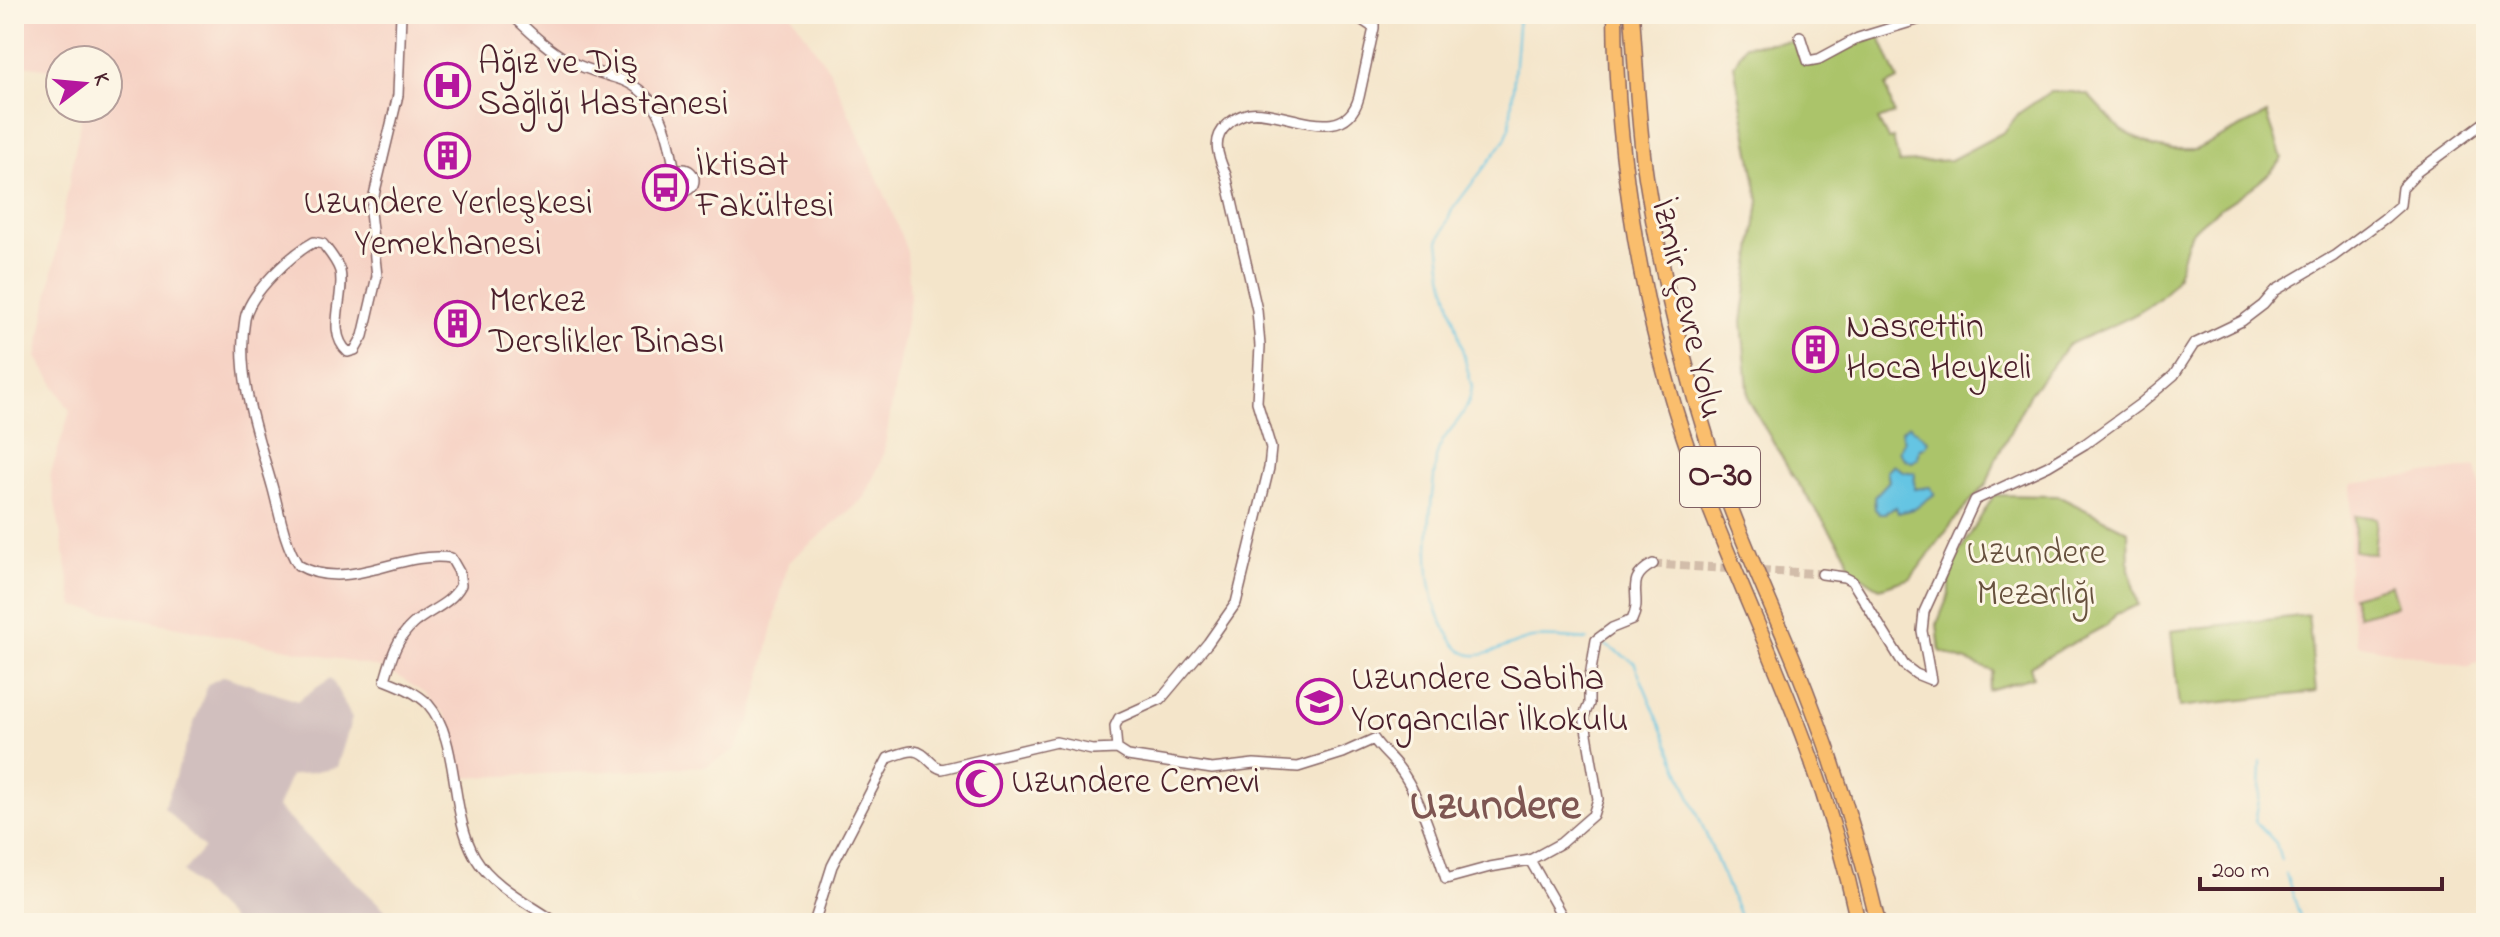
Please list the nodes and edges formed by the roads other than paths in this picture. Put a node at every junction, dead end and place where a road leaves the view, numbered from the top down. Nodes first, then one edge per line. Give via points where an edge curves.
1 (401, 14) edge
2 (511, 14) edge
3 (1353, 14) edge
4 (1374, 14) edge
5 (1615, 14) edge
6 (1632, 14) edge
7 (1938, 14) edge
8 (2000, 14) edge
9 (1374, 28) junction
10 (1800, 36) dead end
11 (2486, 121) edge
12 (679, 170) dead end
13 (1653, 564) dead end
14 (1822, 574) tunnel mouth
15 (1117, 749) junction
16 (1530, 860) junction
17 (557, 923) edge
18 (814, 923) edge
19 (1566, 923) edge
20 (1858, 923) edge
21 (1878, 923) edge

1 - 17 street via 398,95 370,212 377,276 363,336 355,350 344,349 338,330 339,269 323,244 314,242 263,286 249,307 243,368 286,538 298,565 324,576 432,557 455,562 461,585 411,626 394,649 385,680 415,693 441,724 459,815 475,858 489,875
2 - 12 street via 568,60 641,91 664,121
3 - 9 street
4 - 9 street
5 - 20 highway, İzmir Çevre Yolu / O-30 via 1623,149 1651,316 1692,460 1805,743
6 - 21 highway, İzmir Çevre Yolu / O-30 via 1645,174 1682,355 1710,451 1842,790
7 - 8 street via 1971,19
7 - 10 street via 1858,38 1808,61
9 - 15 street via 1357,107 1345,118 1322,125 1247,113 1229,123 1217,140 1257,310 1257,402 1271,448 1269,468 1236,603 1161,699 1119,718
11 - 14 street via 2417,172 2402,188 2400,205 2385,218 2276,290 2242,321 2194,344 2174,375 2133,410 2060,459 1975,500 1924,612 1931,680 1904,665 1852,581
13 - 16 street via 1636,578 1637,611 1632,620 1596,640 1584,716 1598,799 1593,815 1561,843
15 - 16 street via 1128,756 1212,769 1254,764 1298,767 1374,739 1400,769 1430,830 1446,879
15 - 18 street via 1056,742 942,769 913,751 888,758 832,866
16 - 19 street

